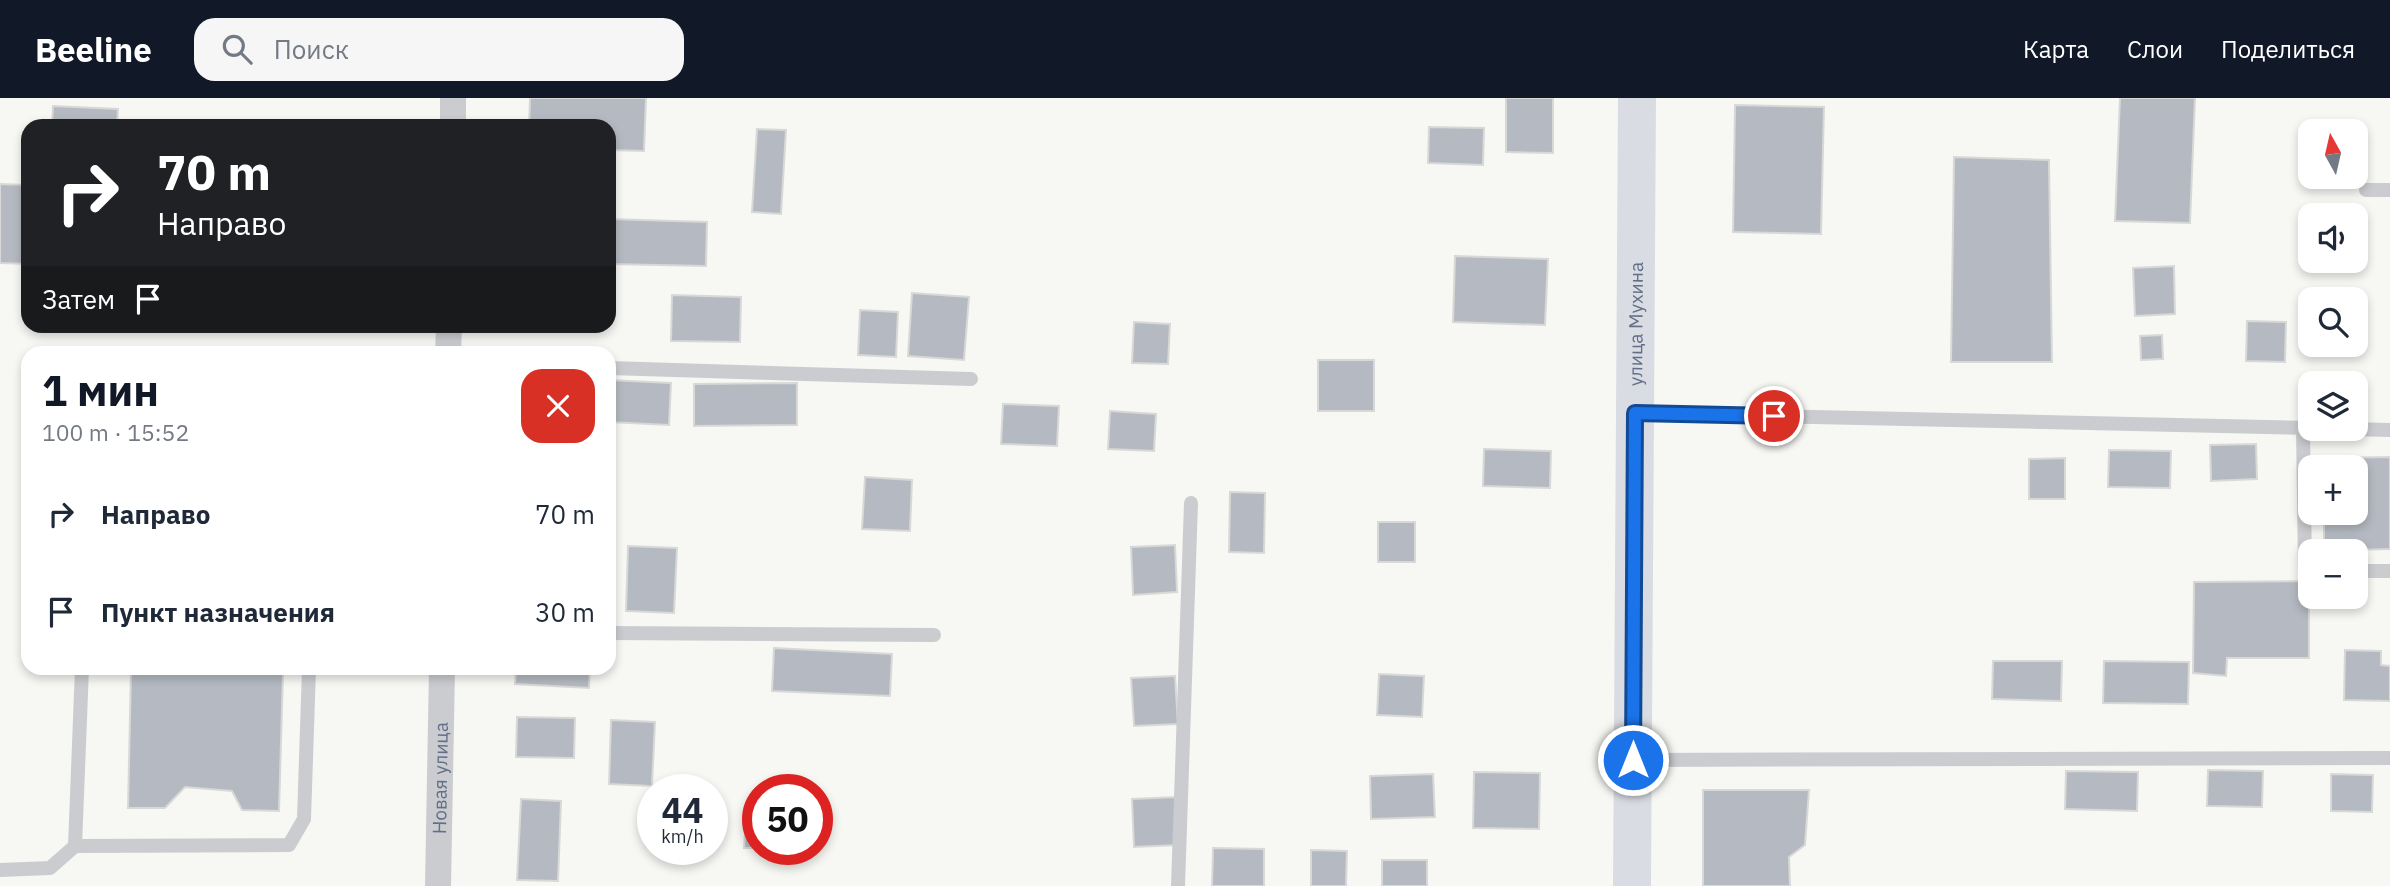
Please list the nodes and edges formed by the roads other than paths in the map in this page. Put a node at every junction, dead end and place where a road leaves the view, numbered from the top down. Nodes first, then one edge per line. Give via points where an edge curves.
1 (453, 98) edge
2 (1637, 98) edge
3 (453, 119) edge
4 (2366, 190) dead end
5 (2390, 190) edge
6 (616, 368) edge
7 (971, 379) dead end
8 (1635, 413) junction
9 (2298, 428) edge
10 (2368, 429) edge
11 (2390, 430) edge
12 (2306, 441) edge
13 (1191, 503) dead end
14 (2305, 539) edge
15 (2368, 570) edge
16 (2390, 571) edge
17 (616, 633) edge
18 (934, 635) dead end
19 (82, 675) edge
20 (309, 675) edge
21 (442, 675) edge
22 (2390, 758) edge
23 (1633, 760) junction
24 (75, 846) junction
25 (0, 870) edge
26 (438, 886) edge
27 (1178, 886) edge
28 (1632, 886) edge

1 - 3 street
2 - 8 main road, улица Мухина
4 - 5 lane
6 - 7 lane
8 - 9 lane
8 - 23 main road, улица Мухина
10 - 11 lane
12 - 14 lane
13 - 27 lane
15 - 16 lane
17 - 18 lane
19 - 24 lane
20 - 24 lane via 304,819 289,845
21 - 26 street, Новая улица
22 - 23 lane
23 - 28 main road, улица Мухина
24 - 25 lane via 50,868

